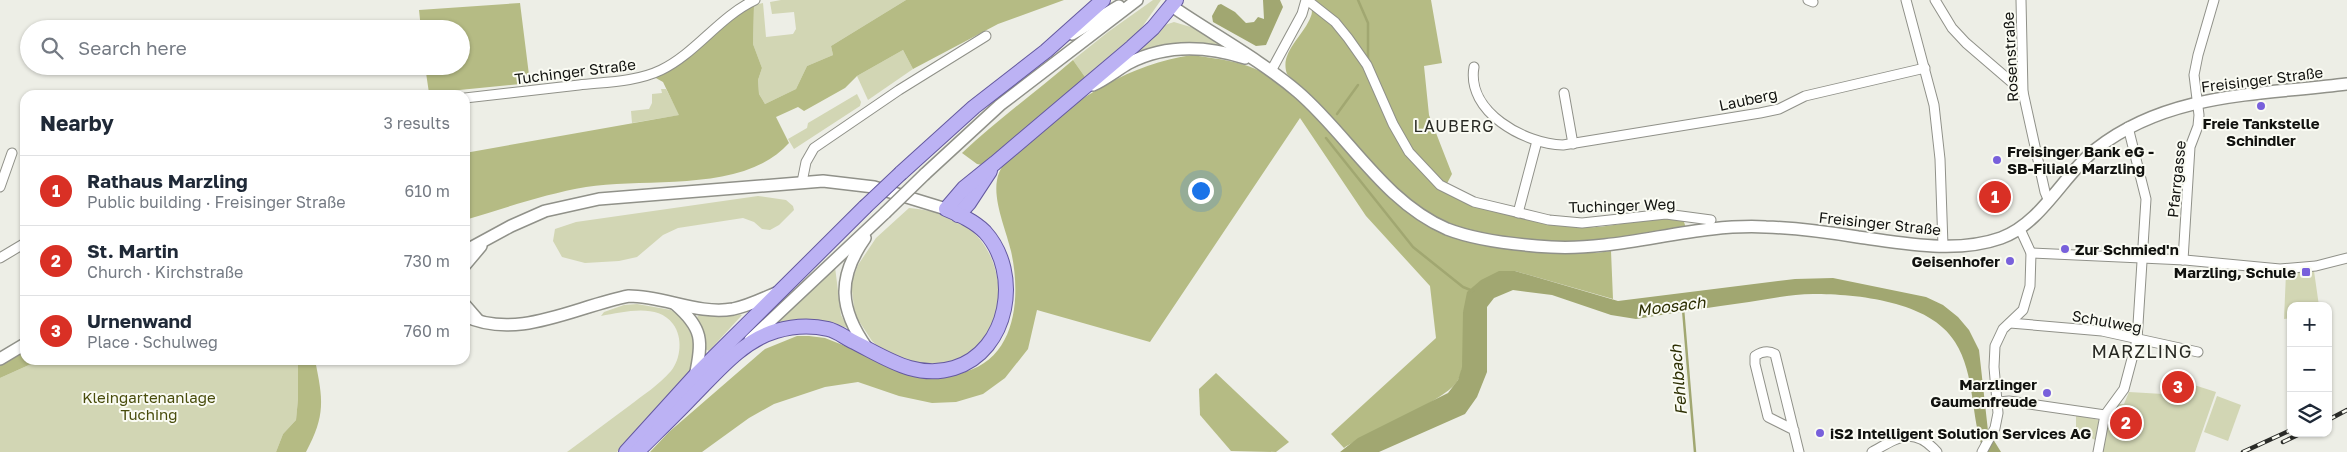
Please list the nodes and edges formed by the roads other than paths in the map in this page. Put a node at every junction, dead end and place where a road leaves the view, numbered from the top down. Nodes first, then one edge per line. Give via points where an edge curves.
1 (755, 0) edge
2 (1103, 0) edge
3 (1129, 0) edge
4 (1137, 0) edge
5 (1306, 0) edge
6 (1906, 0) edge
7 (1935, 0) edge
8 (2021, 0) edge
9 (2214, 0) edge
10 (1174, 3) edge
11 (986, 36) dead end
12 (1046, 51) junction
13 (1261, 64) junction
14 (1474, 66) dead end
15 (1925, 68) junction
16 (1271, 71) junction
17 (2347, 84) edge
18 (1079, 91) junction
19 (2024, 92) junction
20 (1564, 93) dead end
21 (470, 97) edge
22 (2197, 102) junction
23 (2128, 127) junction
24 (1537, 141) junction
25 (1573, 144) junction
26 (12, 153) dead end
27 (995, 163) junction
28 (802, 182) junction
29 (0, 187) edge
30 (977, 192) junction
31 (2048, 200) junction
32 (952, 212) junction
33 (1518, 212) junction
34 (1712, 220) dead end
35 (871, 225) junction
36 (981, 229) junction
37 (2020, 229) junction
38 (487, 239) junction
39 (20, 246) edge
40 (1943, 246) junction
41 (470, 248) edge
42 (2031, 253) junction
43 (0, 258) edge
44 (2347, 258) edge
45 (470, 259) edge
46 (2142, 259) junction
47 (2183, 260) junction
48 (778, 292) junction
49 (671, 301) junction
50 (470, 311) edge
51 (470, 318) edge
52 (479, 321) junction
53 (2010, 323) junction
54 (2137, 340) junction
55 (20, 347) edge
56 (868, 348) junction
57 (2198, 352) dead end
58 (734, 355) junction
59 (0, 359) edge
60 (695, 376) junction
61 (1999, 402) junction
62 (2105, 415) junction
63 (1794, 430) junction
64 (626, 452) edge
65 (637, 452) edge
66 (1799, 452) edge
67 (1872, 452) edge
68 (1937, 452) edge
69 (1982, 452) edge
70 (2098, 452) edge

1 - 21 street, Tuchinger Straße via 726,17 670,65 648,75
2 - 12 main road
3 - 12 main road
4 - 35 main road, bridge via 1007,99
5 - 16 street via 1302,14
5 - 33 street, Tuchinger Weg via 1335,22 1348,38 1367,65 1393,124 1410,152 1440,185 1474,202
6 - 15 street
7 - 19 street via 1956,33
8 - 19 street, Rosenstraße
9 - 22 street, Pfarrgasse via 2194,75
10 - 13 main road, Freisinger Straße
10 - 18 main road via 1132,47
11 - 28 street via 814,148 806,162
12 - 48 main road, bridge via 974,107
13 - 16 main road, Freisinger Straße
13 - 18 main road via 1222,52 1178,49 1138,59
14 - 24 street, Lauberg via 1472,76 1486,108 1508,126
15 - 25 street, Lauberg via 1805,96 1779,109
15 - 40 street via 1939,142
16 - 40 main road, Freisinger Straße via 1308,101 1406,203 1449,230 1481,238 1571,248 1601,247 1737,226 1811,230
17 - 22 main road, Freisinger Straße
18 - 27 main road
19 - 31 street, Rosenstraße
20 - 25 street
22 - 23 main road, Freisinger Straße
22 - 47 street, Pfarrgasse via 2198,126 2190,147
23 - 31 main road, Freisinger Straße via 2089,155
23 - 46 street via 2146,199
24 - 25 street, Lauberg
24 - 33 street
26 - 29 street
27 - 30 main road
27 - 32 main road via 964,188
28 - 32 main road via 861,184
28 - 38 main road via 599,199 545,211
30 - 32 main road
30 - 36 main road via 977,219
31 - 37 main road, Freisinger Straße
32 - 36 main road
33 - 34 street, Tuchinger Weg via 1549,220 1582,223 1666,214
35 - 56 main road via 851,259 844,302 855,332
35 - 58 main road
36 - 56 main road via 996,252 1005,281 1002,320 988,347 963,365 933,372 889,362
37 - 40 main road, Freisinger Straße via 1998,239
37 - 42 street
38 - 41 main road
38 - 45 main road
39 - 43 street
42 - 46 street
42 - 53 street via 2030,286 2025,306
44 - 47 street via 2316,266 2280,269
46 - 47 street
46 - 54 street
48 - 49 main road via 732,309 702,308
48 - 60 main road
49 - 52 main road via 629,296 518,325 502,326
49 - 60 main road via 690,317 696,327 700,342
50 - 52 main road
51 - 52 main road
53 - 54 street, Schulweg via 2094,330
53 - 61 street via 1997,340 1994,356
54 - 57 street, Schulweg
54 - 62 street via 2124,389
55 - 59 main road
56 - 58 main road via 830,329 803,326 765,335
58 - 65 main road
60 - 64 main road
61 - 62 street
61 - 69 street via 1997,421
62 - 70 street
63 - 63 street via 1768,417 1754,360 1758,354 1768,351 1775,354
63 - 66 street
67 - 68 street via 1912,435 1924,439

